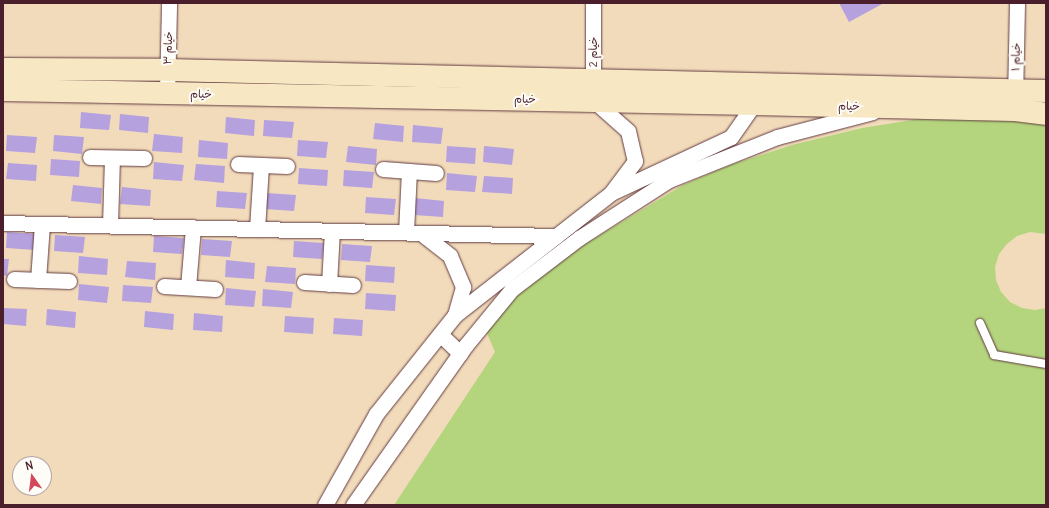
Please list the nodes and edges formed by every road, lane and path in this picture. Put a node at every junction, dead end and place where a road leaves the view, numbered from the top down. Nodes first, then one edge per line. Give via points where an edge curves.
1 (169, 3) edge
2 (593, 3) edge
3 (1017, 3) edge
4 (3, 69) edge
5 (167, 70) junction
6 (1015, 89) junction
7 (3, 90) edge
8 (593, 90) junction
9 (1046, 91) edge
10 (167, 94) junction
11 (754, 104) junction
12 (893, 107) junction
13 (1015, 110) junction
14 (1046, 114) edge
15 (90, 157) dead end
16 (112, 158) junction
17 (144, 158) dead end
18 (238, 164) dead end
19 (261, 165) junction
20 (287, 166) dead end
21 (382, 169) dead end
22 (409, 171) junction
23 (436, 173) dead end
24 (611, 193) junction
25 (3, 223) edge
26 (42, 224) junction
27 (110, 226) junction
28 (193, 227) junction
29 (257, 229) junction
30 (332, 231) junction
31 (413, 232) junction
32 (556, 236) junction
33 (14, 279) dead end
34 (38, 280) junction
35 (69, 281) dead end
36 (304, 282) dead end
37 (329, 284) junction
38 (353, 285) dead end
39 (164, 286) dead end
40 (188, 287) junction
41 (215, 289) dead end
42 (455, 315) junction
43 (980, 323) dead end
44 (440, 334) junction
45 (460, 353) junction
46 (1046, 364) edge
47 (325, 505) edge
48 (353, 505) edge

1 - 5 street, خیام ۳
2 - 8 street, خیام 2
3 - 6 street, خیام ۱
4 - 5 street, خیام
5 - 8 street, خیام
5 - 10 street, خیام ۳
6 - 8 street, خیام
6 - 9 street, خیام
6 - 13 street, خیام ۱
7 - 10 street, خیام
8 - 10 street, خیام
8 - 11 street, خیام
8 - 24 street via 628,132 635,161
11 - 12 street, خیام
11 - 24 street via 732,136
12 - 13 street, خیام
12 - 45 street via 777,137 669,180 579,238 512,289
13 - 14 street, خیام
15 - 16 street
16 - 17 street
16 - 27 street
18 - 19 street
19 - 20 street
19 - 29 street
21 - 22 street
22 - 23 street
22 - 31 street
24 - 32 street
25 - 26 street
26 - 27 street
26 - 34 street
27 - 28 street
28 - 29 street
28 - 40 street
29 - 30 street
30 - 31 street
30 - 37 street
31 - 32 street
31 - 42 street via 450,256 463,287
32 - 42 street
33 - 34 street
34 - 35 street
36 - 37 street
37 - 38 street
39 - 40 street
40 - 41 street
42 - 44 street
43 - 46 lane via 994,355
44 - 45 street
44 - 47 street via 376,414
45 - 48 street

